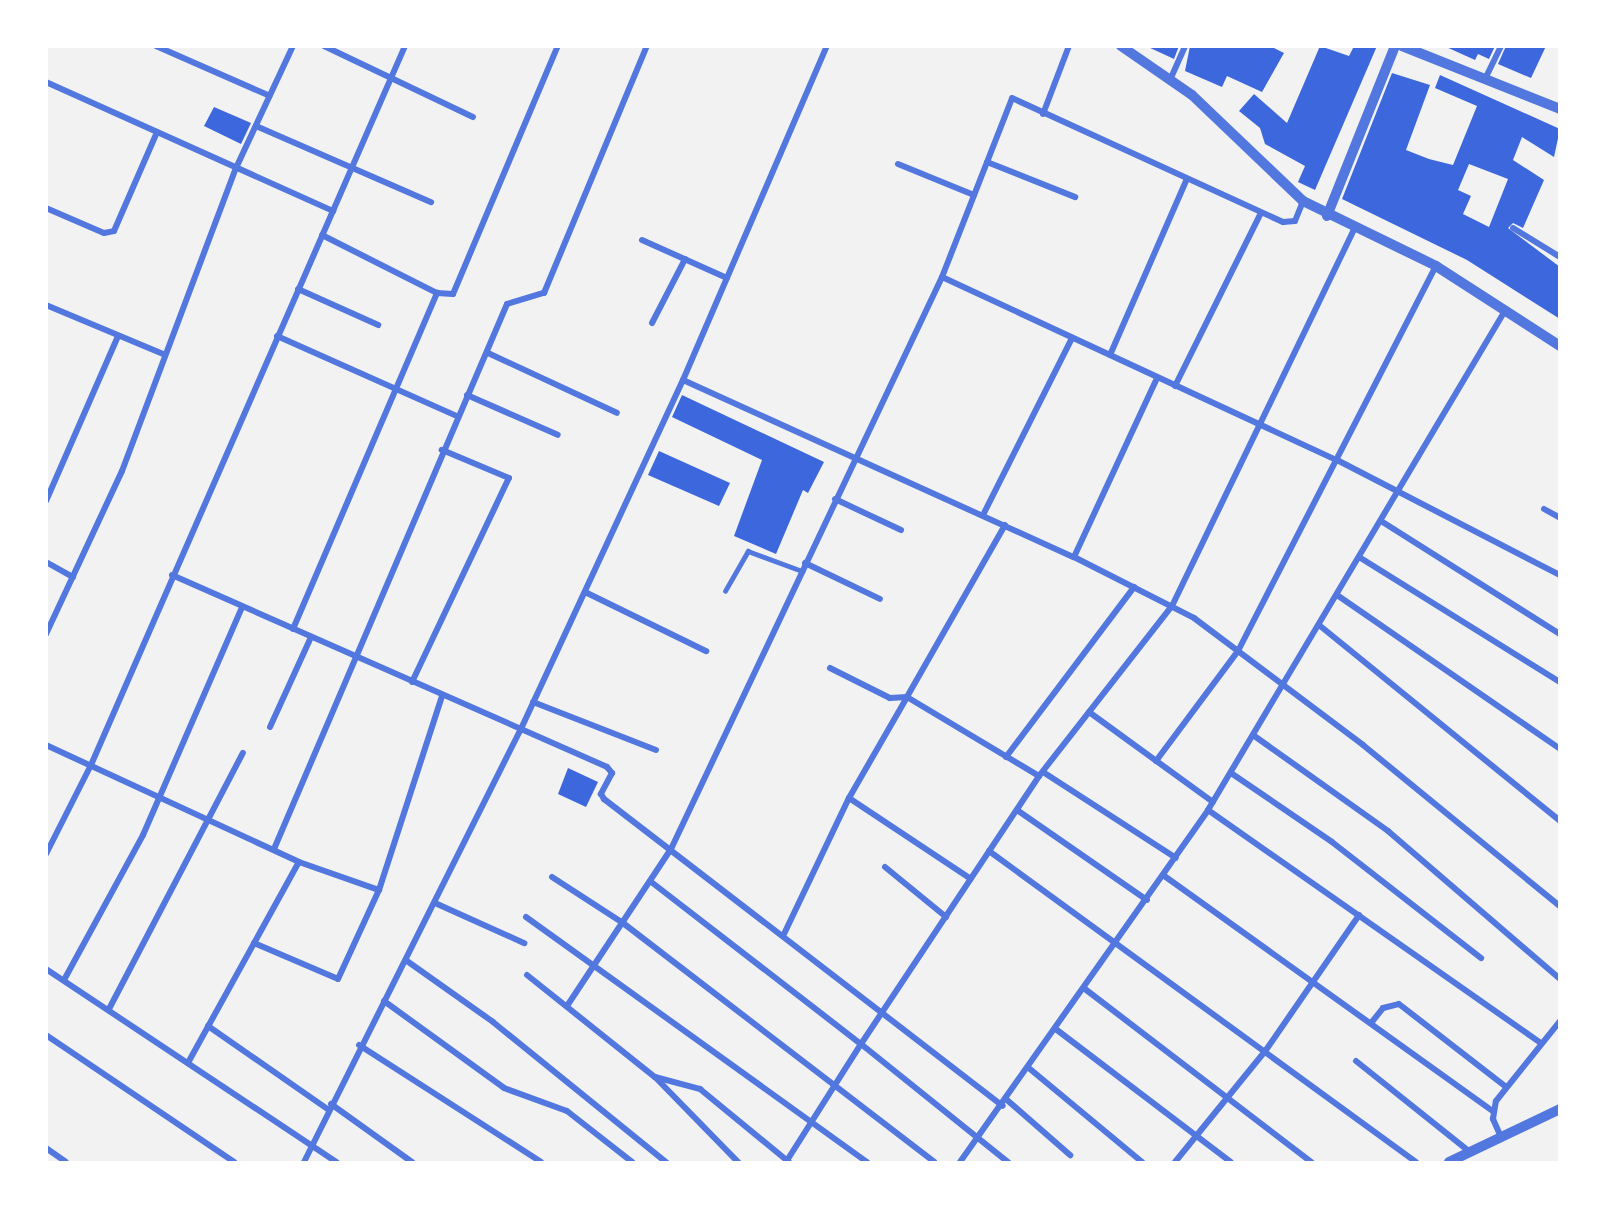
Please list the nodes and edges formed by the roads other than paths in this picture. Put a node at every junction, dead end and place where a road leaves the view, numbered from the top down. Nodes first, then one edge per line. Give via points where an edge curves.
1 (156, 46) edge
2 (293, 46) edge
3 (324, 46) edge
4 (405, 46) edge
5 (558, 46) edge
6 (647, 46) edge
7 (827, 46) edge
8 (1069, 46) edge
9 (1120, 46) edge
10 (1185, 46) edge
11 (1402, 46) edge
12 (1501, 46) edge
13 (1395, 47) edge
14 (1485, 79) junction
15 (391, 80) junction
16 (1170, 80) junction
17 (46, 82) edge
18 (270, 96) junction
19 (1560, 109) edge
20 (1044, 114) junction
21 (473, 117) dead end
22 (256, 126) junction
23 (157, 132) junction
24 (987, 162) junction
25 (897, 164) dead end
26 (353, 166) junction
27 (236, 168) junction
28 (1187, 179) junction
29 (974, 195) junction
30 (1075, 197) dead end
31 (1303, 201) junction
32 (430, 202) dead end
33 (46, 208) edge
34 (333, 211) junction
35 (1261, 213) junction
36 (1327, 216) junction
37 (1513, 228) dead end
38 (1354, 230) junction
39 (322, 235) junction
40 (642, 240) dead end
41 (1560, 257) edge
42 (686, 259) junction
43 (1436, 266) junction
44 (942, 277) junction
45 (727, 278) junction
46 (298, 289) junction
47 (437, 293) junction
48 (46, 304) edge
49 (1507, 308) junction
50 (652, 323) dead end
51 (378, 325) dead end
52 (118, 336) junction
53 (277, 336) junction
54 (1072, 338) junction
55 (1559, 344) edge
56 (488, 353) junction
57 (163, 354) junction
58 (1110, 356) junction
59 (1157, 378) junction
60 (683, 380) junction
61 (1175, 386) junction
62 (396, 389) junction
63 (467, 395) junction
64 (617, 412) dead end
65 (457, 416) junction
66 (1259, 426) junction
67 (558, 435) dead end
68 (442, 450) junction
69 (856, 456) junction
70 (1337, 460) junction
71 (1399, 490) junction
72 (835, 499) junction
73 (46, 501) edge
74 (1544, 509) dead end
75 (983, 515) junction
76 (1560, 518) edge
77 (1381, 521) junction
78 (1005, 525) junction
79 (901, 530) dead end
80 (1074, 557) junction
81 (1359, 557) junction
82 (46, 562) edge
83 (805, 563) junction
84 (802, 571) junction
85 (171, 575) junction
86 (1560, 575) edge
87 (73, 577) junction
88 (1134, 586) junction
89 (725, 591) dead end
90 (585, 592) junction
91 (1337, 595) junction
92 (880, 599) dead end
93 (1172, 606) junction
94 (242, 607) junction
95 (1318, 625) junction
96 (292, 629) junction
97 (46, 634) edge
98 (1560, 634) edge
99 (311, 637) junction
100 (706, 651) dead end
101 (1238, 651) junction
102 (355, 657) junction
103 (830, 668) dead end
104 (412, 682) junction
105 (1560, 682) edge
106 (1283, 685) junction
107 (442, 696) junction
108 (907, 697) junction
109 (533, 702) junction
110 (1089, 712) junction
111 (270, 727) dead end
112 (520, 731) junction
113 (1254, 735) junction
114 (46, 745) edge
115 (1560, 749) edge
116 (656, 750) dead end
117 (243, 753) dead end
118 (1006, 757) junction
119 (1156, 761) junction
120 (91, 765) junction
121 (1231, 773) junction
122 (1041, 774) junction
123 (160, 798) junction
124 (849, 798) junction
125 (1214, 802) junction
126 (1017, 810) junction
127 (1209, 810) junction
128 (209, 821) junction
129 (1560, 821) edge
130 (274, 849) junction
131 (671, 849) junction
132 (989, 851) junction
133 (46, 854) edge
134 (1176, 858) junction
135 (299, 862) junction
136 (885, 867) dead end
137 (1163, 875) junction
138 (552, 877) dead end
139 (971, 879) junction
140 (650, 880) junction
141 (379, 890) junction
142 (1147, 900) junction
143 (435, 903) junction
144 (1560, 906) edge
145 (1359, 915) junction
146 (526, 917) dead end
147 (946, 917) junction
148 (623, 923) junction
149 (784, 934) junction
150 (1118, 941) junction
151 (254, 943) junction
152 (524, 943) dead end
153 (1481, 958) dead end
154 (407, 961) junction
155 (597, 963) junction
156 (46, 969) edge
157 (527, 975) dead end
158 (1560, 979) edge
159 (64, 980) junction
160 (1313, 982) junction
161 (1085, 989) junction
162 (384, 1001) junction
163 (567, 1006) junction
164 (108, 1009) junction
165 (884, 1011) junction
166 (1560, 1021) edge
167 (1371, 1023) junction
168 (208, 1026) junction
169 (1057, 1030) junction
170 (46, 1035) edge
171 (1537, 1040) junction
172 (861, 1044) junction
173 (359, 1045) junction
174 (1266, 1050) junction
175 (189, 1061) junction
176 (1356, 1061) dead end
177 (1030, 1069) junction
178 (655, 1077) junction
179 (836, 1084) junction
180 (1502, 1084) junction
181 (1007, 1100) junction
182 (1228, 1100) junction
183 (1003, 1106) junction
184 (330, 1107) junction
185 (1560, 1109) edge
186 (1493, 1111) junction
187 (813, 1120) junction
188 (1501, 1137) junction
189 (1198, 1138) junction
190 (978, 1139) junction
191 (312, 1145) junction
192 (46, 1148) edge
193 (1471, 1152) junction
194 (1070, 1155) dead end
195 (66, 1162) edge
196 (234, 1162) edge
197 (304, 1162) edge
198 (337, 1162) edge
199 (412, 1162) edge
200 (541, 1162) edge
201 (632, 1162) edge
202 (666, 1162) edge
203 (738, 1162) edge
204 (788, 1162) edge
205 (867, 1162) edge
206 (934, 1162) edge
207 (960, 1162) edge
208 (1008, 1162) edge
209 (1142, 1162) edge
210 (1175, 1162) edge
211 (1231, 1162) edge
212 (1311, 1162) edge
213 (1416, 1162) edge
214 (1449, 1162) edge

1 - 18 street
2 - 18 street
3 - 15 street
4 - 15 street
5 - 47 street via 453,294
6 - 56 street via 544,293 507,304
7 - 45 street
8 - 20 street
9 - 16 street
10 - 16 street
11 - 14 street
12 - 14 street
13 - 36 street
14 - 19 street
15 - 21 street
15 - 26 street
16 - 31 street
17 - 23 street
18 - 22 street
20 - 24 street via 1012,98
20 - 28 street
22 - 26 street
22 - 27 street
23 - 27 street
23 - 33 street via 114,231 104,233
24 - 29 street
24 - 30 street
25 - 29 street
26 - 32 street
26 - 34 street
27 - 34 street
27 - 57 street
28 - 35 street
28 - 58 street
29 - 44 street
31 - 35 street via 1291,223
31 - 36 street
34 - 39 street
35 - 61 street
36 - 38 street
37 - 41 street
38 - 43 street
38 - 66 street
39 - 46 street
39 - 47 street
40 - 42 street
42 - 45 street
42 - 50 street
43 - 49 street
43 - 70 street
44 - 54 street
44 - 69 street
45 - 60 street
46 - 51 street
46 - 53 street
47 - 62 street
48 - 52 street
49 - 55 street
49 - 71 street
52 - 57 street
52 - 73 street
53 - 62 street
53 - 85 street
54 - 58 street
54 - 75 street
56 - 63 street
56 - 64 street
57 - 87 street via 122,471
58 - 59 street
59 - 61 street
59 - 80 street
60 - 69 street
60 - 90 street
61 - 66 street
62 - 65 street
62 - 96 street
63 - 65 street
63 - 67 street
65 - 68 street
66 - 70 street
66 - 93 street
68 - 102 street
68 - 104 street via 509,478
69 - 72 street
69 - 75 street
70 - 71 street
70 - 101 street
71 - 77 street
71 - 86 street
72 - 79 street
72 - 83 street
74 - 76 street
75 - 78 street
77 - 81 street
77 - 98 street
78 - 80 street
78 - 108 street
80 - 88 street
81 - 91 street
81 - 105 street
82 - 87 street
83 - 84 street
83 - 92 street
84 - 89 lane via 748,551
84 - 131 street
85 - 94 street
85 - 120 street
87 - 97 street
88 - 93 street
88 - 118 street
90 - 100 street
90 - 109 street
91 - 95 street
91 - 115 street
93 - 101 street
93 - 110 street
94 - 96 street
94 - 123 street
95 - 106 street
95 - 129 street
96 - 99 street
99 - 102 street
99 - 111 street
101 - 106 street
101 - 119 street
102 - 104 street
102 - 130 street
103 - 108 street via 890,698
104 - 107 street
106 - 113 street
106 - 144 street
107 - 112 street
107 - 141 street
108 - 118 street
108 - 124 street
109 - 112 street
109 - 116 street
110 - 119 street
110 - 122 street
112 - 131 street via 611,770 602,796
112 - 143 street
113 - 121 street
113 - 158 street via 1388,831
114 - 120 street
117 - 128 street
118 - 122 street
119 - 125 street
120 - 123 street
120 - 133 street
121 - 125 street
121 - 153 street via 1332,842
122 - 126 street
122 - 134 street
123 - 128 street
123 - 159 street
124 - 139 street
124 - 149 street
125 - 127 street
126 - 132 street
126 - 142 street
127 - 134 street
127 - 145 street
128 - 130 street
128 - 164 street
130 - 135 street
131 - 140 street
131 - 149 street
132 - 139 street
132 - 150 street
134 - 137 street
135 - 141 street
135 - 151 street
136 - 147 street
137 - 142 street
137 - 160 street
138 - 148 street
139 - 147 street
140 - 148 street
140 - 172 street
141 - 151 street via 338,979
142 - 150 street
143 - 152 street
143 - 154 street
145 - 160 street
145 - 171 street
146 - 155 street
147 - 165 street
148 - 155 street
148 - 179 street
149 - 165 street
150 - 161 street
150 - 174 street
151 - 168 street
154 - 162 street
154 - 202 street via 493,1022
155 - 163 street
155 - 187 street
156 - 159 street
157 - 163 street
159 - 164 street
160 - 167 street
160 - 174 street
161 - 169 street
161 - 182 street
162 - 173 street
162 - 201 street via 504,1088 567,1111
163 - 178 street
164 - 175 street
165 - 172 street
165 - 183 street
166 - 171 street
167 - 180 street via 1383,1008 1399,1004
167 - 186 street
168 - 175 street
168 - 184 street
169 - 177 street
169 - 189 street
170 - 196 street
171 - 180 street
172 - 179 street
172 - 190 street
173 - 184 street
173 - 200 street
174 - 182 street
174 - 213 street
175 - 191 street
176 - 193 street
177 - 181 street
177 - 209 street
178 - 203 street
178 - 204 street via 700,1089
179 - 187 street
179 - 206 street
180 - 186 street
181 - 183 street
181 - 194 street
182 - 189 street
182 - 212 street
183 - 190 street
184 - 191 street
184 - 199 street
185 - 188 street
186 - 188 street
187 - 204 street
187 - 205 street
188 - 193 street
189 - 210 street
189 - 211 street
190 - 207 street
190 - 208 street
191 - 197 street
191 - 198 street
192 - 195 street
193 - 214 street

